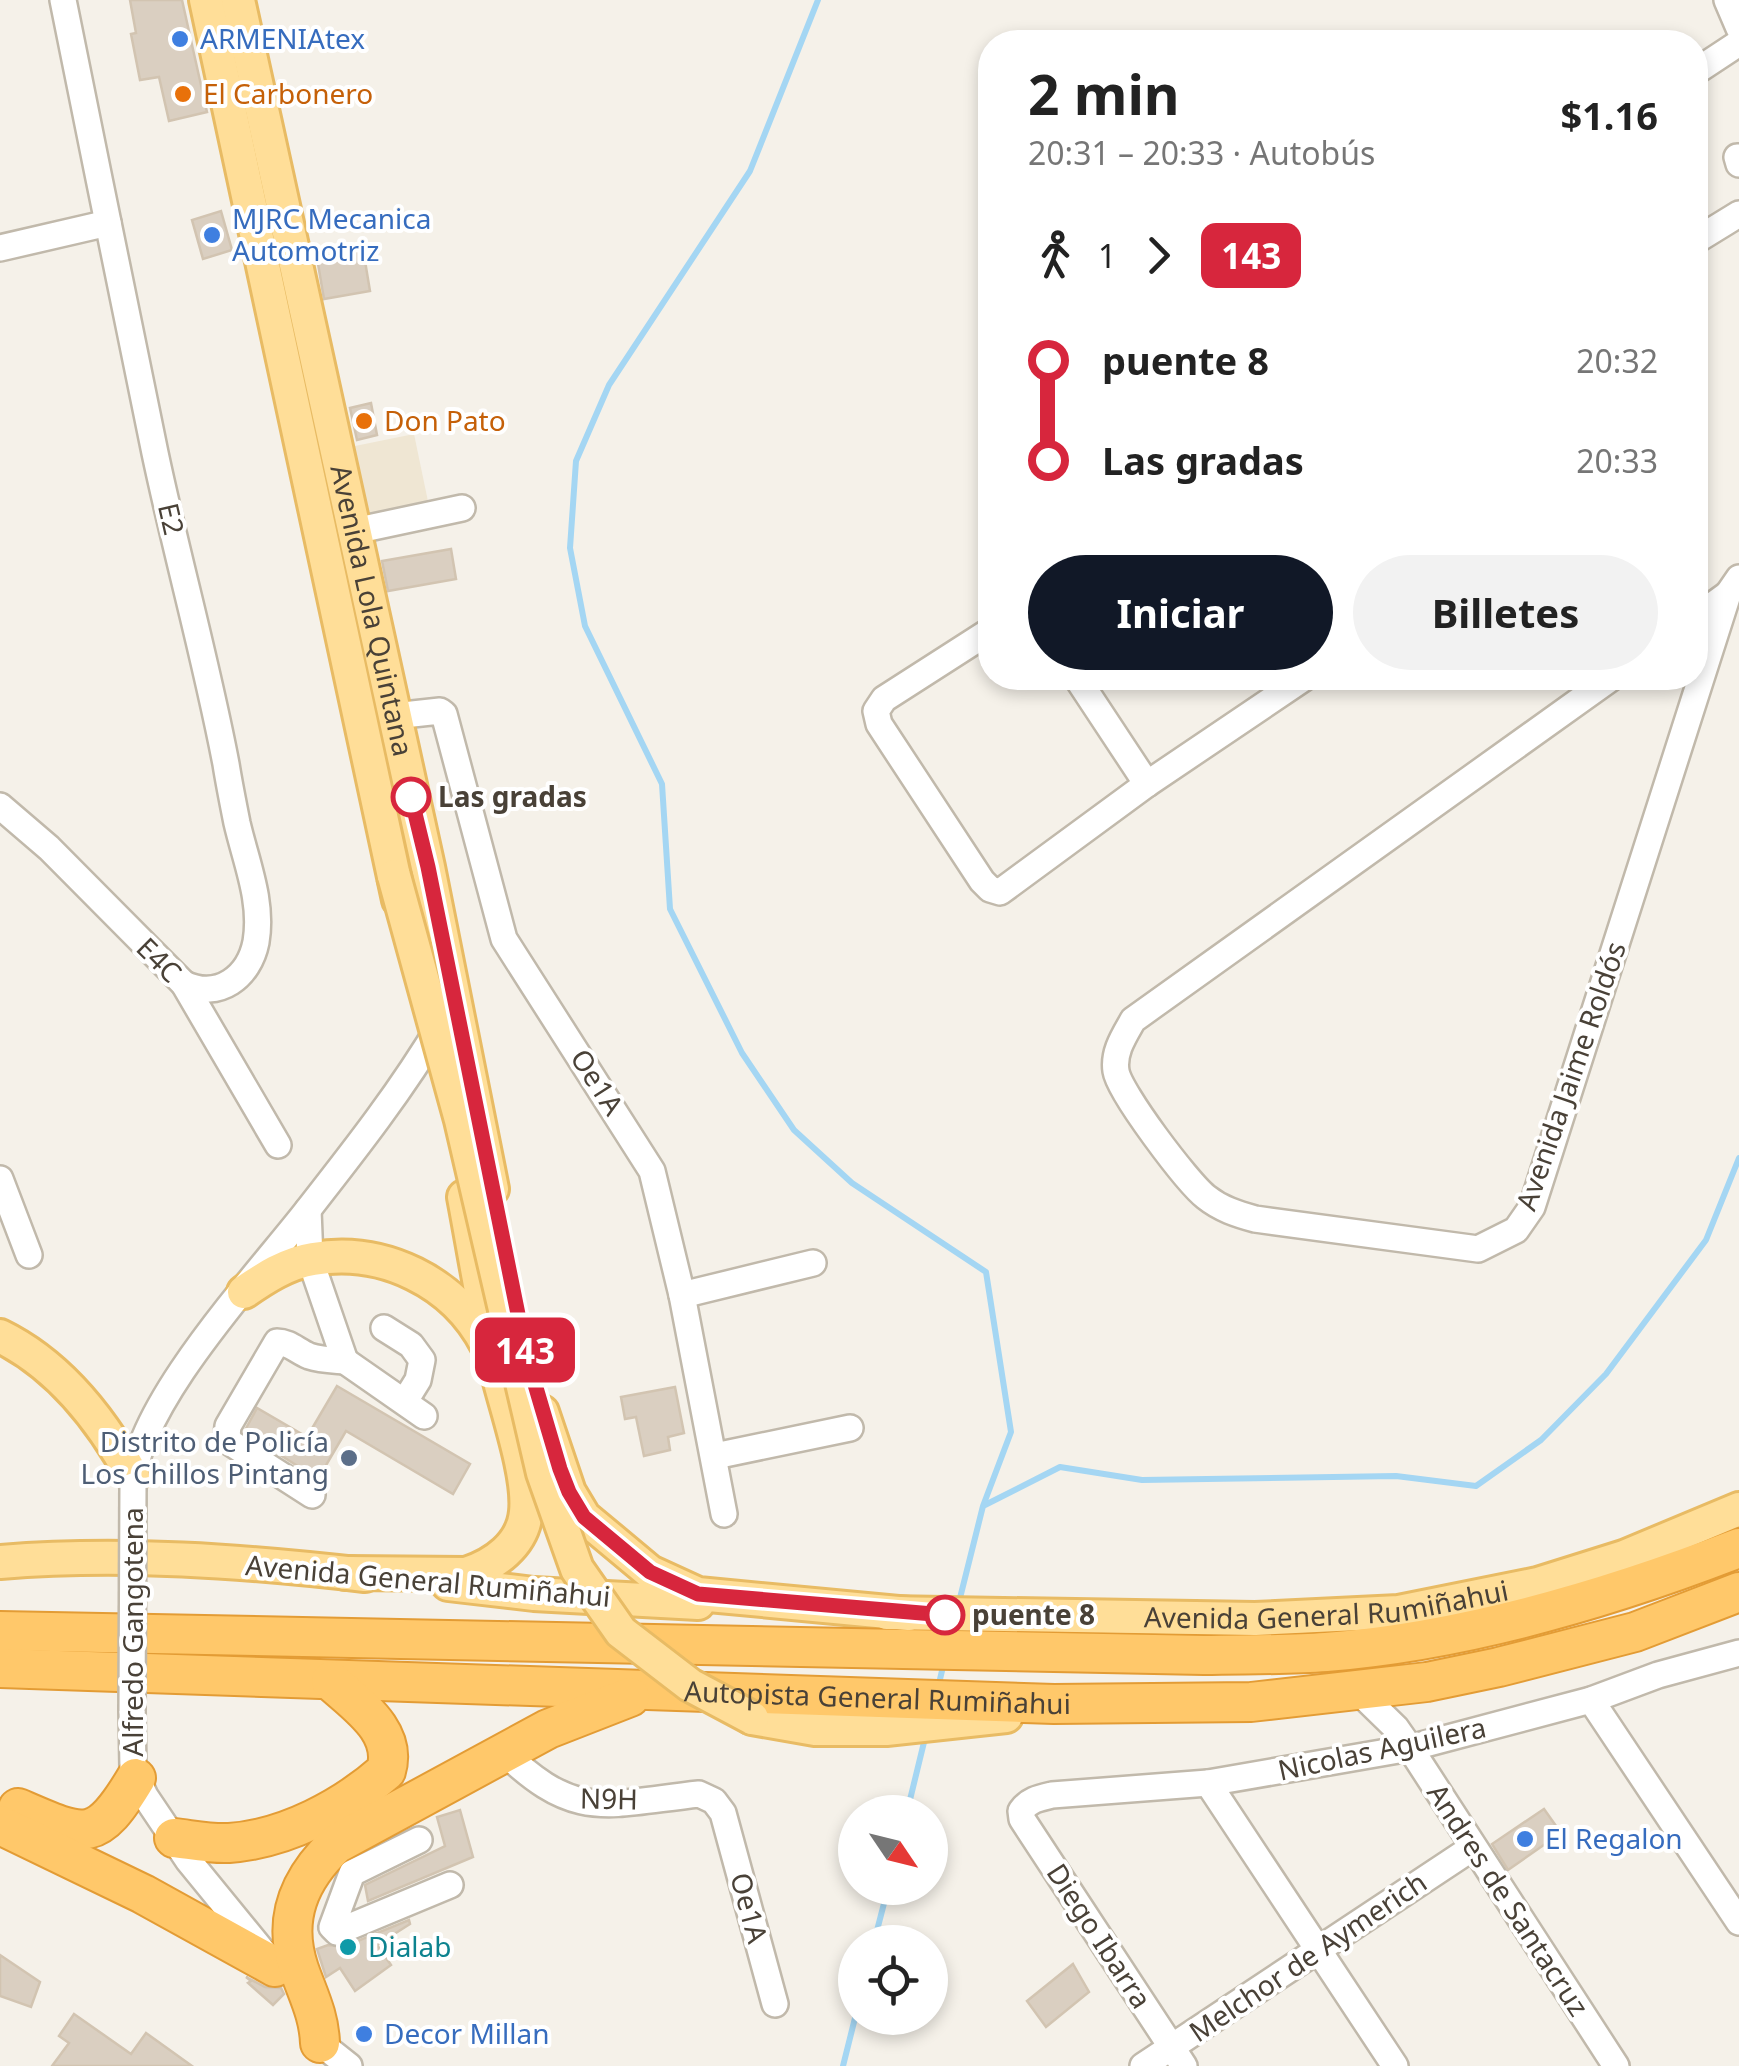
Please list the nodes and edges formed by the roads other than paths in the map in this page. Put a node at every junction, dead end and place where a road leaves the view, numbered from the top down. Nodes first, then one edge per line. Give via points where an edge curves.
1 (63, 0) edge
2 (206, 0) edge
3 (1727, 0) edge
4 (239, 2) edge
5 (1739, 28) edge
6 (1739, 44) edge
7 (1708, 64) edge
8 (1739, 214) edge
9 (108, 223) junction
10 (1708, 233) edge
11 (0, 248) edge
12 (462, 508) dead end
13 (354, 531) junction
14 (1733, 586) edge
15 (1708, 607) edge
16 (978, 638) edge
17 (1708, 663) edge
18 (1085, 690) edge
19 (1279, 690) edge
20 (1594, 690) edge
21 (1699, 690) edge
22 (394, 716) junction
23 (1147, 784) junction
24 (0, 806) edge
25 (394, 876) junction
26 (184, 984) junction
27 (455, 1001) junction
28 (430, 1042) junction
29 (278, 1144) dead end
30 (0, 1180) edge
31 (308, 1210) junction
32 (29, 1256) dead end
33 (310, 1259) junction
34 (814, 1263) dead end
35 (244, 1292) junction
36 (682, 1295) junction
37 (384, 1328) dead end
38 (0, 1336) edge
39 (345, 1360) junction
40 (496, 1365) junction
41 (850, 1428) dead end
42 (715, 1456) junction
43 (133, 1481) junction
44 (312, 1495) dead end
45 (1739, 1510) edge
46 (724, 1514) dead end
47 (1739, 1548) edge
48 (0, 1562) edge
49 (346, 1572) junction
50 (1739, 1592) edge
51 (909, 1614) junction
52 (0, 1630) edge
53 (953, 1633) junction
54 (1735, 1653) edge
55 (0, 1668) edge
56 (107, 1670) junction
57 (331, 1680) junction
58 (1358, 1690) junction
59 (645, 1692) junction
60 (0, 1693) edge
61 (1591, 1700) junction
62 (1162, 1703) junction
63 (1410, 1748) junction
64 (504, 1752) junction
65 (136, 1778) junction
66 (1208, 1783) junction
67 (0, 1800) edge
68 (1026, 1805) joint
69 (723, 1813) joint
70 (0, 1825) edge
71 (174, 1838) junction
72 (418, 1840) dead end
73 (1472, 1848) junction
74 (337, 1865) junction
75 (450, 1885) dead end
76 (1739, 1922) edge
77 (332, 1927) junction
78 (1318, 1949) junction
79 (283, 1952) junction
80 (775, 2004) dead end
81 (1178, 2057) edge
82 (329, 2058) edge
83 (1143, 2066) edge
84 (1395, 2066) edge
85 (1616, 2066) edge

1 - 9 street, E2
2 - 25 main road, Avenida Lola Quintana
3 - 5 street
4 - 13 main road, Avenida Lola Quintana
6 - 7 street
8 - 10 street
9 - 11 street
9 - 26 street, E2 via 254,888 256,944 243,970 215,990
12 - 13 street
13 - 22 main road, Avenida Lola Quintana
14 - 15 street, Avenida Jaime Roldós
14 - 17 street, Avenida Jaime Roldós
16 - 23 street via 884,699 876,711 990,889 1000,892
18 - 23 street
19 - 23 street
20 - 21 street, Avenida Jaime Roldós via 1132,1020 1114,1066 1120,1088 1202,1194 1255,1219 1478,1249 1516,1230 1532,1207
22 - 27 main road, Avenida Lola Quintana
22 - 36 street, Oe1A via 444,714 504,939 647,1160
24 - 26 street, E4C
25 - 28 main road, Avenida Lola Quintana
25 - 62 main road, Avenida Lola Quintana, bridge via 461,1120 543,1473 577,1569 621,1632 690,1685 752,1718 815,1729 886,1729
26 - 29 street, E4C
27 - 28 street, Alfredo Gangotena
27 - 51 main road, Avenida Lola Quintana via 526,1354 563,1476 584,1517 650,1572 698,1594
28 - 31 street, Alfredo Gangotena
28 - 40 main road, Avenida Lola Quintana
30 - 32 street
31 - 33 street
31 - 35 street, Alfredo Gangotena
33 - 35 main road
33 - 39 street
33 - 40 main road via 384,1262 432,1283 470,1318
34 - 36 street
35 - 43 street, Alfredo Gangotena via 153,1416
36 - 42 street, Oe1A
37 - 39 street via 422,1360 414,1408
38 - 43 main road via 34,1356 78,1397 111,1436
39 - 44 street via 321,1360 277,1342 228,1426 231,1442
40 - 49 main road, Avenida Lola Quintana via 526,1492 526,1516 508,1550 466,1574
41 - 42 street
42 - 46 street, Oe1A
43 - 65 street, Alfredo Gangotena, bridge
45 - 53 main road, Avenida General Rumiñahui via 1538,1584 1398,1612
47 - 53 highway, Autopista General Rumiñahui via 1546,1612 1326,1652 1204,1654
48 - 49 main road, Avenida General Rumiñahui via 168,1558
49 - 51 main road, Avenida General Rumiñahui via 534,1594
50 - 58 highway, Autopista General Rumiñahui via 1618,1637 1445,1678
51 - 53 main road, Avenida General Rumiñahui
52 - 53 highway, Autopista General Rumiñahui
54 - 61 street, Nicolas Aguilera
55 - 56 highway, Autopista General Rumiñahui
56 - 57 highway, Autopista General Rumiñahui
56 - 60 highway
57 - 59 highway, Autopista General Rumiñahui
57 - 71 highway via 378,1726 390,1754 386,1771 336,1808 278,1832 226,1843
58 - 62 highway, Autopista General Rumiñahui
58 - 63 street, Andres de Santacruz
59 - 62 highway, Autopista General Rumiñahui
59 - 64 highway
61 - 63 street, Nicolas Aguilera
61 - 76 street
63 - 66 street, Nicolas Aguilera
63 - 73 street, Andres de Santacruz
64 - 69 street, N9H via 528,1776 578,1803 699,1794
64 - 74 highway via 336,1844
65 - 67 highway via 106,1823 92,1830 63,1828
65 - 71 street, Alfredo Gangotena
66 - 68 street, Nicolas Aguilera via 1052,1796
66 - 78 street
68 - 81 street, Diego Ibarra via 1022,1819
69 - 80 street, Oe1A
70 - 79 highway
71 - 79 street, Alfredo Gangotena
72 - 74 street
73 - 78 street, Melchor de Aymerich
73 - 85 street, Andres de Santacruz
74 - 77 street
74 - 79 highway via 299,1890
75 - 77 street via 337,1932
77 - 79 street
78 - 81 street, Melchor de Aymerich
78 - 84 street
79 - 82 highway via 298,1966
81 - 83 street, Melchor de Aymerich

